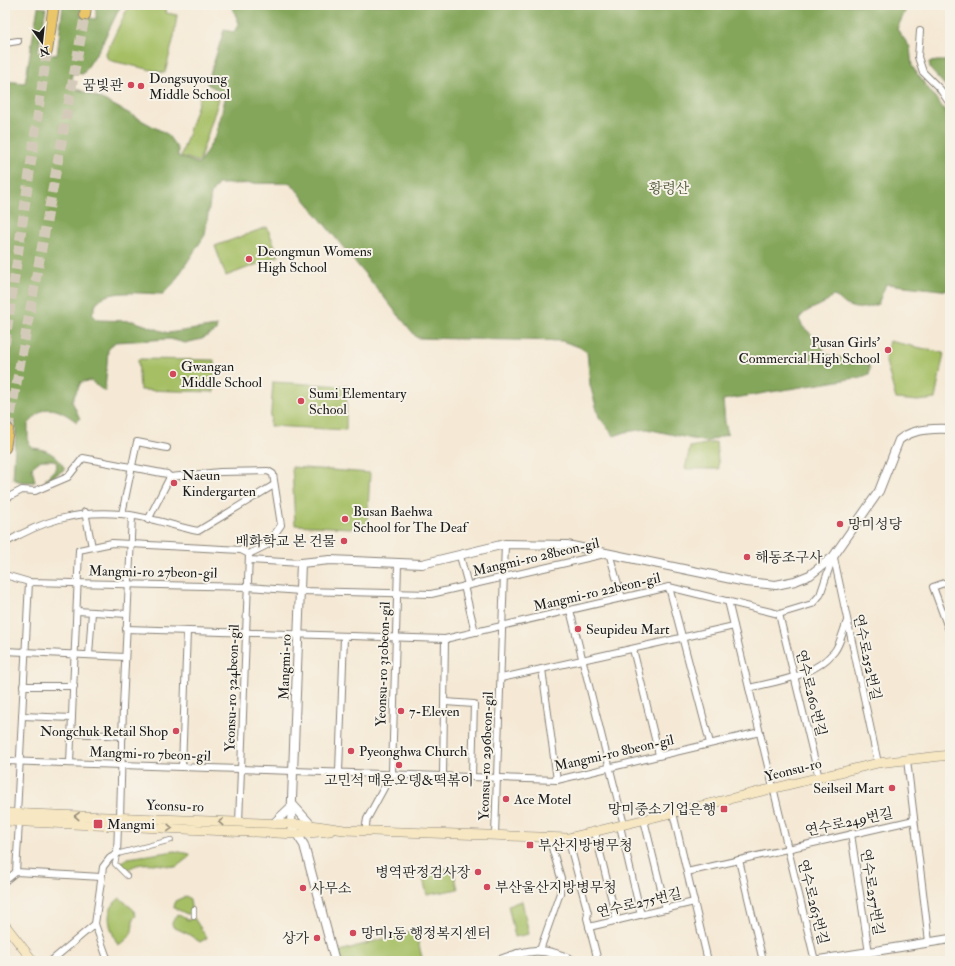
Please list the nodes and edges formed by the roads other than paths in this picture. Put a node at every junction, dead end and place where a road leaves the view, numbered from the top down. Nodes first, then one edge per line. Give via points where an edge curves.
1 (54, 5) edge
2 (920, 32) dead end
3 (18, 41) dead end
4 (5, 43) edge
5 (47, 51) tunnel mouth
6 (950, 104) edge
7 (8, 429) dead end
8 (950, 429) edge
9 (5, 448) edge
10 (167, 448) dead end
11 (131, 468) junction
12 (170, 478) junction
13 (274, 486) junction
14 (5, 499) edge
15 (86, 512) junction
16 (122, 514) junction
17 (132, 516) junction
18 (148, 520) junction
19 (5, 543) edge
20 (130, 543) junction
21 (505, 544) junction
22 (92, 547) junction
23 (609, 552) junction
24 (460, 556) junction
25 (249, 557) junction
26 (834, 557) junction
27 (302, 563) junction
28 (398, 564) junction
29 (5, 575) edge
30 (504, 576) junction
31 (950, 581) edge
32 (29, 582) junction
33 (79, 583) junction
34 (128, 583) junction
35 (466, 586) junction
36 (248, 587) junction
37 (669, 587) junction
38 (300, 591) junction
39 (397, 594) junction
40 (622, 598) junction
41 (728, 601) junction
42 (570, 610) junction
43 (78, 611) junction
44 (92, 612) junction
45 (127, 614) junction
46 (779, 614) junction
47 (847, 621) junction
48 (503, 626) junction
49 (734, 626) junction
50 (126, 629) junction
51 (187, 631) junction
52 (475, 632) junction
53 (246, 633) junction
54 (950, 633) edge
55 (299, 635) junction
56 (344, 637) junction
57 (395, 638) junction
58 (682, 638) junction
59 (445, 639) junction
60 (633, 649) junction
61 (5, 651) edge
62 (25, 652) junction
63 (75, 655) junction
64 (89, 655) junction
65 (125, 657) junction
66 (583, 660) junction
67 (542, 669) junction
68 (501, 678) junction
69 (795, 678) junction
70 (24, 686) junction
71 (74, 686) junction
72 (749, 688) junction
73 (445, 702) junction
74 (22, 716) junction
75 (72, 718) junction
76 (760, 732) junction
77 (72, 733) junction
78 (122, 736) junction
79 (710, 743) junction
80 (950, 755) edge
81 (659, 756) junction
82 (907, 760) junction
83 (5, 761) edge
84 (20, 762) junction
85 (70, 763) junction
86 (878, 763) junction
87 (122, 764) junction
88 (182, 767) junction
89 (609, 767) junction
90 (241, 768) junction
91 (295, 770) junction
92 (339, 771) junction
93 (392, 773) junction
94 (443, 775) junction
95 (472, 776) junction
96 (498, 777) junction
97 (819, 778) junction
98 (557, 780) junction
99 (774, 789) junction
100 (293, 804) junction
101 (5, 813) edge
102 (673, 813) junction
103 (18, 818) junction
104 (644, 820) junction
105 (914, 820) junction
106 (5, 821) edge
107 (119, 822) junction
108 (239, 823) junction
109 (273, 824) junction
110 (292, 825) junction
111 (311, 825) junction
112 (622, 826) junction
113 (344, 830) junction
114 (365, 831) junction
115 (595, 832) junction
116 (297, 834) junction
117 (851, 834) junction
118 (495, 835) junction
119 (549, 838) junction
120 (568, 838) junction
121 (171, 840) dead end
122 (788, 848) junction
123 (118, 854) junction
124 (739, 860) junction
125 (16, 872) junction
126 (687, 872) junction
127 (126, 876) dead end
128 (102, 877) junction
129 (5, 881) edge
130 (694, 902) junction
131 (194, 909) dead end
132 (666, 909) junction
133 (641, 915) junction
134 (194, 916) dead end
135 (617, 920) junction
136 (95, 924) junction
137 (5, 925) edge
138 (589, 927) junction
139 (950, 939) edge
140 (930, 942) junction
141 (540, 950) junction
142 (869, 953) junction
143 (519, 957) edge
144 (33, 961) edge
145 (51, 961) edge
146 (108, 961) edge
147 (334, 961) edge
148 (498, 961) edge
149 (573, 961) edge
150 (598, 961) edge
151 (708, 961) edge
152 (763, 961) edge
153 (814, 961) edge

1 - 5 highway
2 - 6 street via 918,57 923,72 940,89
3 - 4 street
7 - 9 highway
8 - 26 street via 921,430 906,434 899,440 879,491
10 - 11 street via 137,442
11 - 12 street via 167,474
11 - 14 street via 83,458 68,477 36,491 22,490
11 - 16 street
12 - 13 street via 268,470 273,474
12 - 18 street
13 - 18 street via 198,531
13 - 25 street via 281,525 267,545
15 - 16 street
15 - 19 street via 30,528
15 - 22 street
16 - 17 street
17 - 18 street
17 - 20 street
20 - 22 street
20 - 25 street via 241,550
20 - 34 street
21 - 23 street via 567,545
21 - 24 street
21 - 30 street, Yeonsu-ro 296beon-gil
22 - 33 street via 79,550
23 - 26 street via 759,585 795,581 810,575
23 - 30 street, Mangmi-ro 28beon-gil
23 - 40 street
24 - 28 street via 422,564
24 - 35 street, Mangmi-ro 28beon-gil
25 - 27 street
25 - 36 street, Yeonsu-ro 324beon-gil
26 - 46 street via 820,595 812,604
26 - 47 street, 연수로252번길
27 - 28 street via 330,560
27 - 38 street, Mangmi-ro
28 - 39 street, Yeonsu-ro 310beon-gil
29 - 32 street, Mangmi-ro 27beon-gil
30 - 35 street, Mangmi-ro 28beon-gil
30 - 48 street, Yeonsu-ro 296beon-gil
31 - 54 street via 933,587
32 - 33 street, Mangmi-ro 27beon-gil
32 - 62 street
33 - 34 street, Mangmi-ro 27beon-gil
33 - 43 street
34 - 36 street, Mangmi-ro 27beon-gil
34 - 45 street
35 - 39 street, Mangmi-ro 28beon-gil via 431,594
35 - 52 street
36 - 38 street, Mangmi-ro 27beon-gil
36 - 53 street, Yeonsu-ro 324beon-gil
37 - 40 street, Mangmi-ro 22beon-gil
37 - 41 street, Mangmi-ro 22beon-gil
37 - 58 street
38 - 39 street, Mangmi-ro 28beon-gil
38 - 55 street, Mangmi-ro
39 - 57 street, Yeonsu-ro 310beon-gil
40 - 42 street, Mangmi-ro 22beon-gil
41 - 46 street, Mangmi-ro 22beon-gil
41 - 49 street, 연수로263번길
42 - 48 street, Mangmi-ro 22beon-gil
42 - 66 street
43 - 44 street
43 - 63 street
44 - 45 street
44 - 64 street
45 - 50 street
46 - 69 street, 연수로260번길
47 - 69 street via 834,652 816,667
47 - 86 street, 연수로252번길
48 - 52 street, Mangmi-ro 22beon-gil
48 - 68 street, Yeonsu-ro 296beon-gil
49 - 58 street, Yeonsu-ro 296beon-gil
49 - 72 street, 연수로263번길
50 - 51 street, Mangmi-ro 22beon-gil
50 - 65 street
51 - 53 street, Mangmi-ro 22beon-gil
51 - 88 street
52 - 59 street, Mangmi-ro 22beon-gil
53 - 55 street, Mangmi-ro 22beon-gil
53 - 90 street, Yeonsu-ro 324beon-gil
55 - 56 street, Mangmi-ro 22beon-gil
55 - 91 street, Mangmi-ro
56 - 57 street, Mangmi-ro 22beon-gil
56 - 92 street
57 - 59 street, Mangmi-ro 22beon-gil
57 - 93 street, Yeonsu-ro 310beon-gil
58 - 60 street, Yeonsu-ro 296beon-gil
58 - 79 street
59 - 73 street
60 - 66 street, Yeonsu-ro 296beon-gil
60 - 81 street
61 - 62 street
62 - 63 street
62 - 70 street
63 - 64 street
63 - 71 street
64 - 65 street
65 - 78 street
66 - 67 street, Yeonsu-ro 296beon-gil
66 - 89 street
67 - 68 street, Yeonsu-ro 296beon-gil
67 - 98 street
68 - 96 street, Yeonsu-ro 296beon-gil
69 - 72 street
69 - 97 street, 연수로260번길
70 - 71 street
70 - 74 street
71 - 75 street
72 - 76 street, 연수로263번길
73 - 94 street
73 - 95 street via 474,704
74 - 75 street
74 - 84 street
75 - 77 street
76 - 79 street, Mangmi-ro 8beon-gil
76 - 99 street, 연수로263번길
77 - 78 street
77 - 85 street
78 - 87 street
79 - 81 street, Mangmi-ro 8beon-gil
80 - 82 main road, Yeonsu-ro
81 - 89 street, Mangmi-ro 8beon-gil
82 - 86 main road, Yeonsu-ro
82 - 105 street, 연수로249번길
83 - 84 street, Mangmi-ro 7beon-gil
84 - 85 street, Mangmi-ro 7beon-gil
84 - 103 street
85 - 87 street, Mangmi-ro 7beon-gil
86 - 97 main road, Yeonsu-ro
87 - 88 street, Mangmi-ro 7beon-gil
87 - 107 street
88 - 90 street, Mangmi-ro 7beon-gil
89 - 98 street, Mangmi-ro 8beon-gil
89 - 112 street
90 - 91 street, Mangmi-ro 7beon-gil
90 - 108 street, Yeonsu-ro 324beon-gil
91 - 92 street, Mangmi-ro 8beon-gil
91 - 100 street, Mangmi-ro
92 - 93 street, Mangmi-ro 8beon-gil
93 - 94 street, Mangmi-ro 8beon-gil
93 - 114 street, Yeonsu-ro 310beon-gil via 367,819
94 - 95 street, Mangmi-ro 8beon-gil
95 - 96 street, Mangmi-ro 8beon-gil
96 - 98 street, Mangmi-ro 8beon-gil
96 - 118 street, Yeonsu-ro 296beon-gil
97 - 99 main road, Yeonsu-ro
99 - 102 main road, Yeonsu-ro
99 - 122 street, 연수로263번길
100 - 109 street
100 - 110 street, Mangmi-ro
100 - 111 street
101 - 103 main road, Yeonsu-ro
102 - 104 main road, Yeonsu-ro
102 - 126 street, 연수로275번길
103 - 106 main road, Yeonsu-ro
103 - 107 main road, Yeonsu-ro
103 - 125 street
104 - 112 main road, Yeonsu-ro
104 - 132 street
105 - 117 street, 연수로249번길
105 - 140 street, 연수로249번길
108 -> 107 main road, Yeonsu-ro
107 -> 116 main road, Yeonsu-ro
107 - 123 street
108 - 109 main road, Yeonsu-ro
109 - 110 main road, Yeonsu-ro
110 - 111 main road, Yeonsu-ro
110 - 116 street
111 - 113 main road, Yeonsu-ro
112 - 115 main road, Yeonsu-ro
112 - 133 street
113 - 114 main road, Yeonsu-ro
113 - 116 main road, Yeonsu-ro
114 - 118 main road, Yeonsu-ro
115 - 120 main road, Yeonsu-ro
115 - 135 street
116 - 147 street via 304,845
117 - 122 street, 연수로249번길
117 - 142 street, 연수로257번길
118 - 119 main road, Yeonsu-ro
119 - 120 main road, Yeonsu-ro
119 - 141 street via 561,878 560,893
120 - 138 street via 588,913
121 - 123 street
122 - 124 street, 연수로263번길
122 - 153 street, 연수로263번길
123 - 127 street via 115,864
123 - 128 street via 110,858 103,867
124 - 126 street, 연수로263번길
124 - 152 street
125 - 128 street
125 - 129 street
126 - 130 street, 연수로275번길
128 - 136 street
130 - 132 street, 연수로275번길
130 - 151 street, 연수로275번길
131 - 134 street
132 - 133 street, 연수로275번길
133 - 135 street, 연수로275번길
135 - 138 street, 연수로275번길
136 - 145 street
136 - 146 street
137 - 144 main road
138 - 150 street
139 - 140 street
140 - 142 street
141 - 143 street
141 - 149 street via 556,952
142 - 153 street
143 - 148 street

